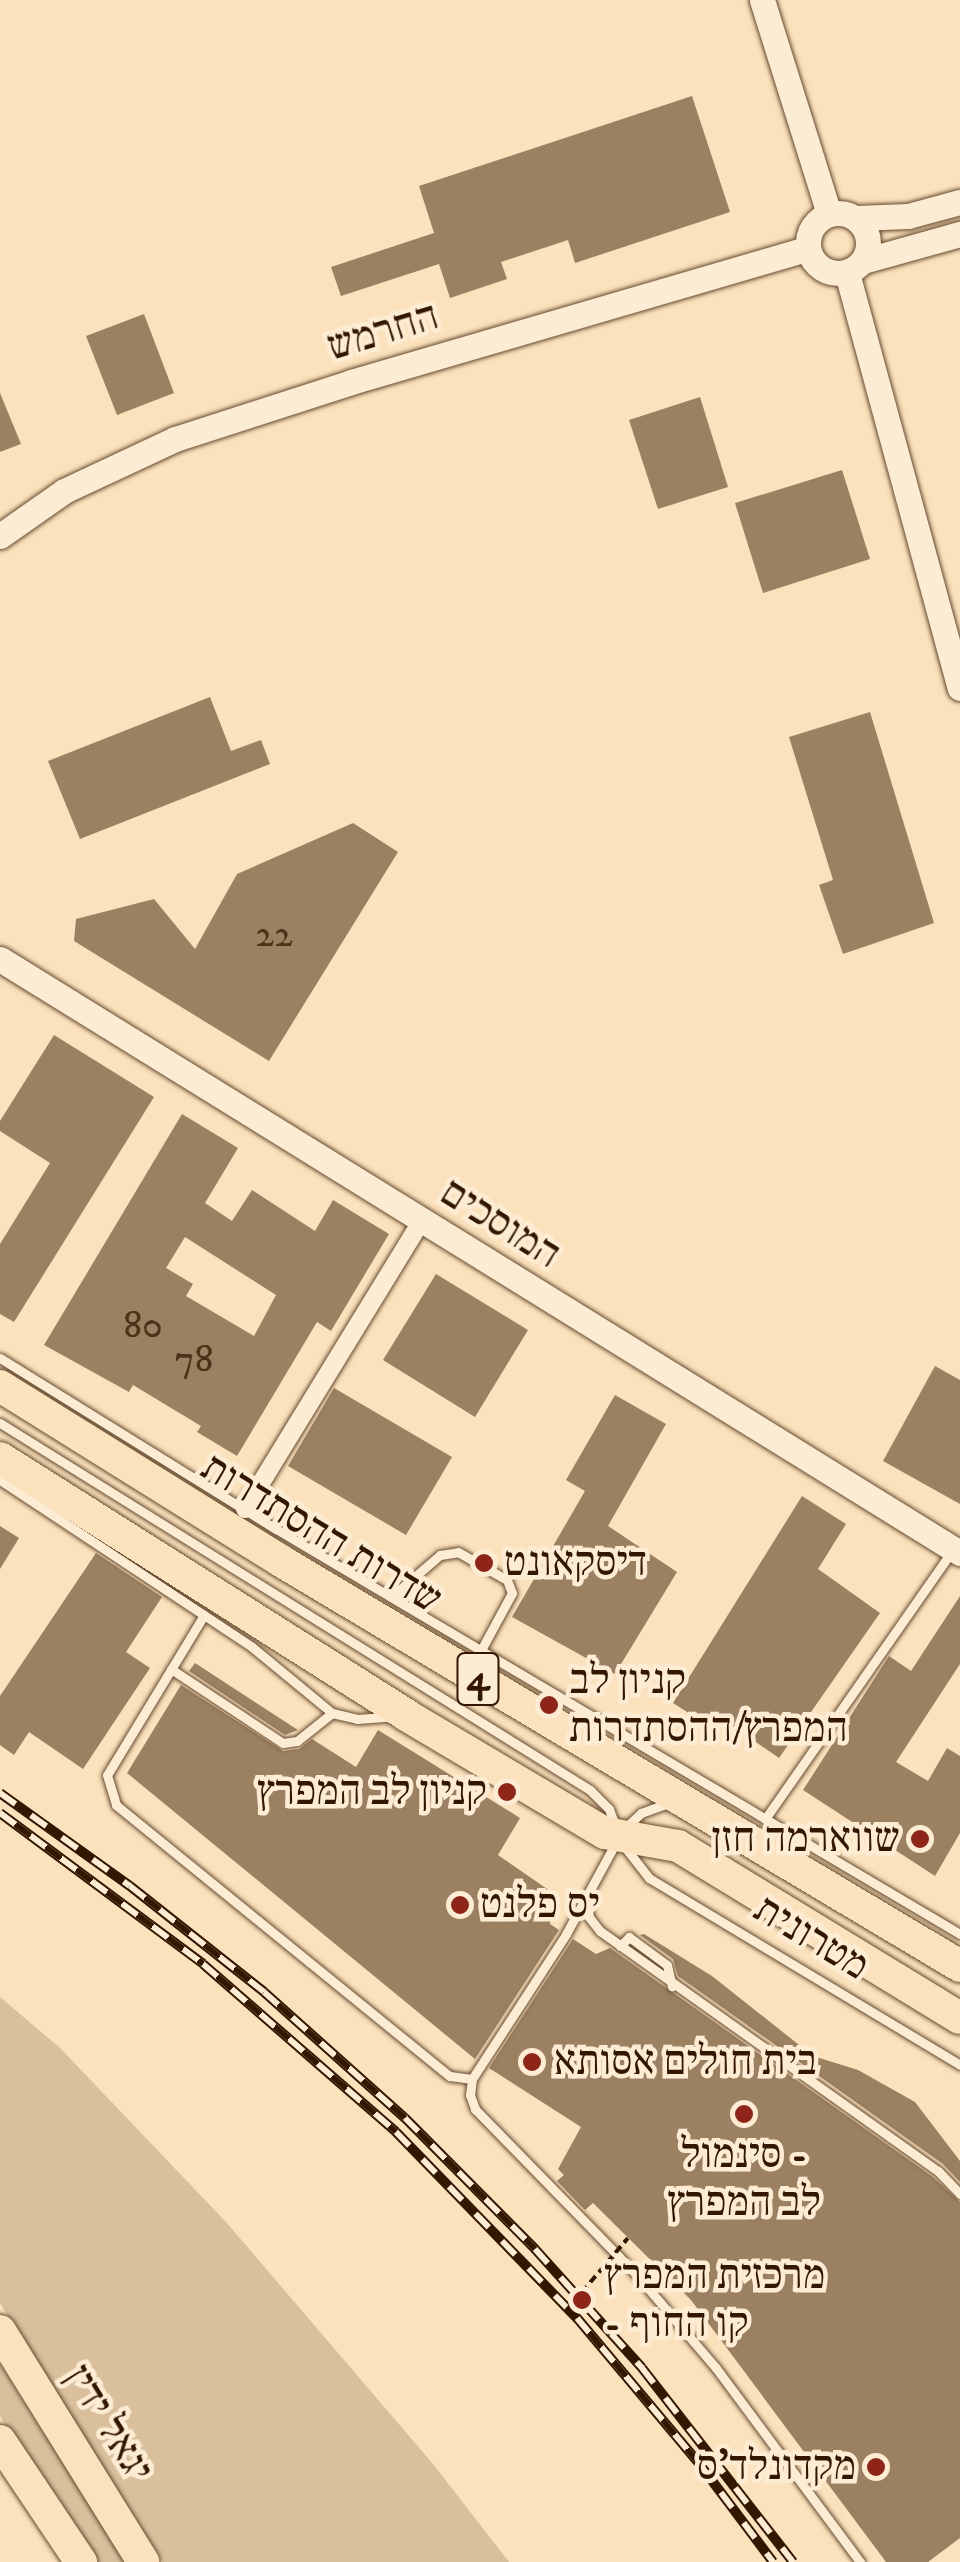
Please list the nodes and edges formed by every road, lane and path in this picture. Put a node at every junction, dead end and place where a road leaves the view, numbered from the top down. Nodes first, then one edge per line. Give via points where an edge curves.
1 (762, 0) edge
2 (960, 202) edge
3 (829, 214) junction
4 (856, 218) junction
5 (960, 234) edge
6 (808, 248) junction
7 (855, 267) junction
8 (0, 536) edge
9 (960, 688) edge
10 (0, 958) edge
11 (421, 1222) junction
12 (0, 1358) edge
13 (0, 1386) edge
14 (0, 1423) edge
15 (0, 1458) edge
16 (0, 1480) edge
17 (244, 1509) junction
18 (278, 1545) junction
19 (957, 1551) edge
20 (391, 1597) junction
21 (204, 1614) junction
22 (480, 1650) junction
23 (171, 1670) junction
24 (332, 1713) junction
25 (406, 1715) junction
26 (689, 1804) junction
27 (765, 1819) junction
28 (618, 1836) junction
29 (588, 1891) junction
30 (960, 1934) edge
31 (960, 1966) edge
32 (960, 2018) edge
33 (960, 2065) edge
34 (472, 2079) junction
35 (960, 2194) edge
36 (628, 2238) dead end
37 (565, 2312) dead end
38 (0, 2331) edge
39 (0, 2441) edge
40 (80, 2562) edge
41 (144, 2562) edge
42 (860, 2562) edge

1 - 3 street
2 - 4 street via 908,216
3 - 4 street
3 - 6 street via 810,231
4 - 7 street via 867,234
5 - 7 street
6 - 7 street via 826,272
6 - 8 street, החרמש via 175,439 64,491
7 - 9 street
10 - 11 street, המוסכים
11 - 17 street
11 - 19 street, המוסכים
12 - 17 lane
13 - 18 highway, שדרות ההסתדרות / 4
14 - 28 lane, מטרונית via 590,1790 610,1809
15 - 25 highway, 4
16 - 21 lane
17 - 18 lane
18 - 20 lane
18 - 26 highway, שדרות ההסתדרות / 4
19 - 27 lane
20 - 22 lane
20 - 22 lane via 440,1555 458,1552 507,1580 512,1593
21 - 23 lane
21 - 24 lane
22 - 27 lane
23 - 24 lane via 284,1743 297,1741
23 - 34 lane via 107,1775 116,1805 450,2076
24 - 25 lane via 358,1719
25 - 28 highway, 4
26 - 28 lane via 650,1808
26 - 31 highway, שדרות ההסתדרות / 4
27 - 30 lane
28 - 29 lane
28 - 32 highway, 4 via 678,1846
28 - 33 lane, מטרונית via 649,1878
29 - 34 lane
29 - 35 lane via 592,1922 620,1946 629,1937 667,1965 672,1986 938,2171
34 - 42 lane via 475,2110 636,2274 716,2368
36 - 37 path, bridge
38 - 41 highway, יגאל ידין
39 - 40 highway

